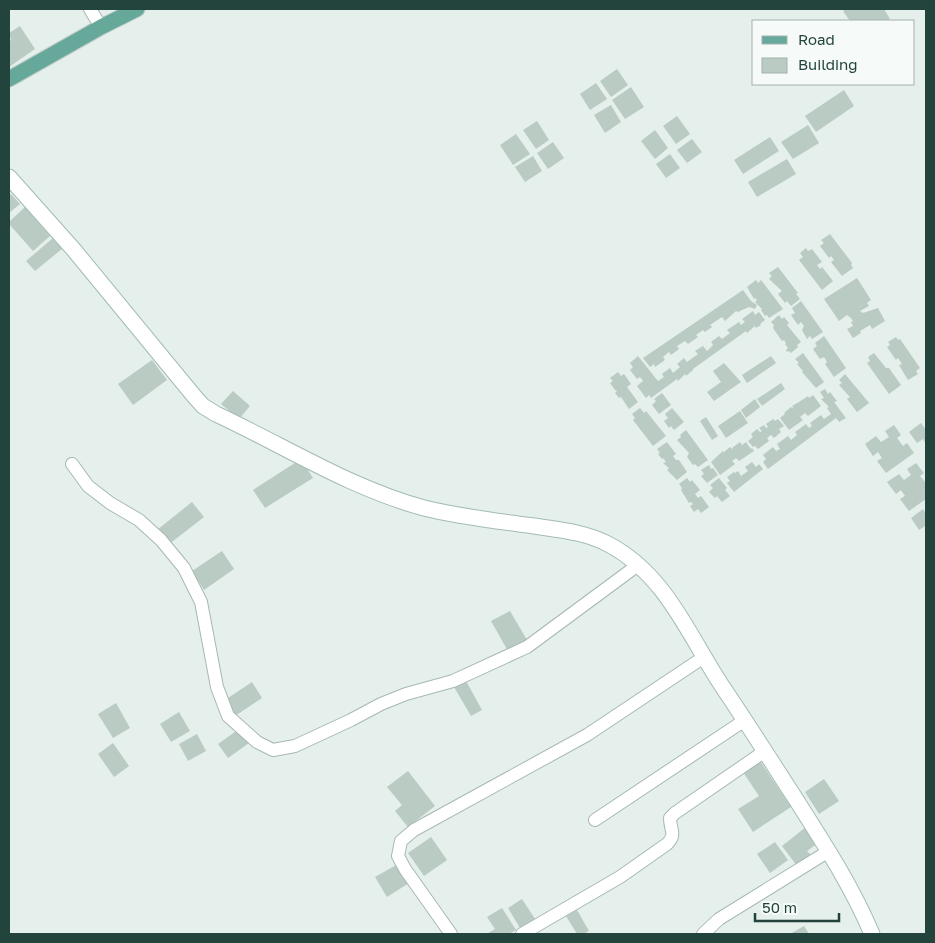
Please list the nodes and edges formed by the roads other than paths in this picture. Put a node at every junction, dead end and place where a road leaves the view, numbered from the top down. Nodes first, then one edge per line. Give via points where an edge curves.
1 (90, 9) edge
2 (137, 9) edge
3 (101, 27) junction
4 (9, 80) edge
5 (9, 176) edge
6 (72, 464) dead end
7 (638, 565) junction
8 (704, 657) junction
9 (745, 720) junction
10 (765, 751) junction
11 (595, 820) dead end
12 (829, 850) junction
13 (451, 934) edge
14 (522, 934) edge
15 (704, 934) edge
16 (872, 934) edge

1 - 3 street
2 - 3 main road
3 - 4 main road
5 - 7 street via 203,406 360,486 390,497 464,516 572,531 610,545
6 - 7 street via 88,486 139,520 184,568 201,602 217,687 228,716 257,742 273,750 295,746 381,704 453,681 527,647
7 - 8 street via 676,608
8 - 9 street
8 - 13 street via 587,735 414,830 401,841 398,856
9 - 10 street
9 - 11 street
10 - 12 street
10 - 14 street via 675,813 670,818 673,833 667,844 620,877
12 - 15 street via 720,918
12 - 16 street

